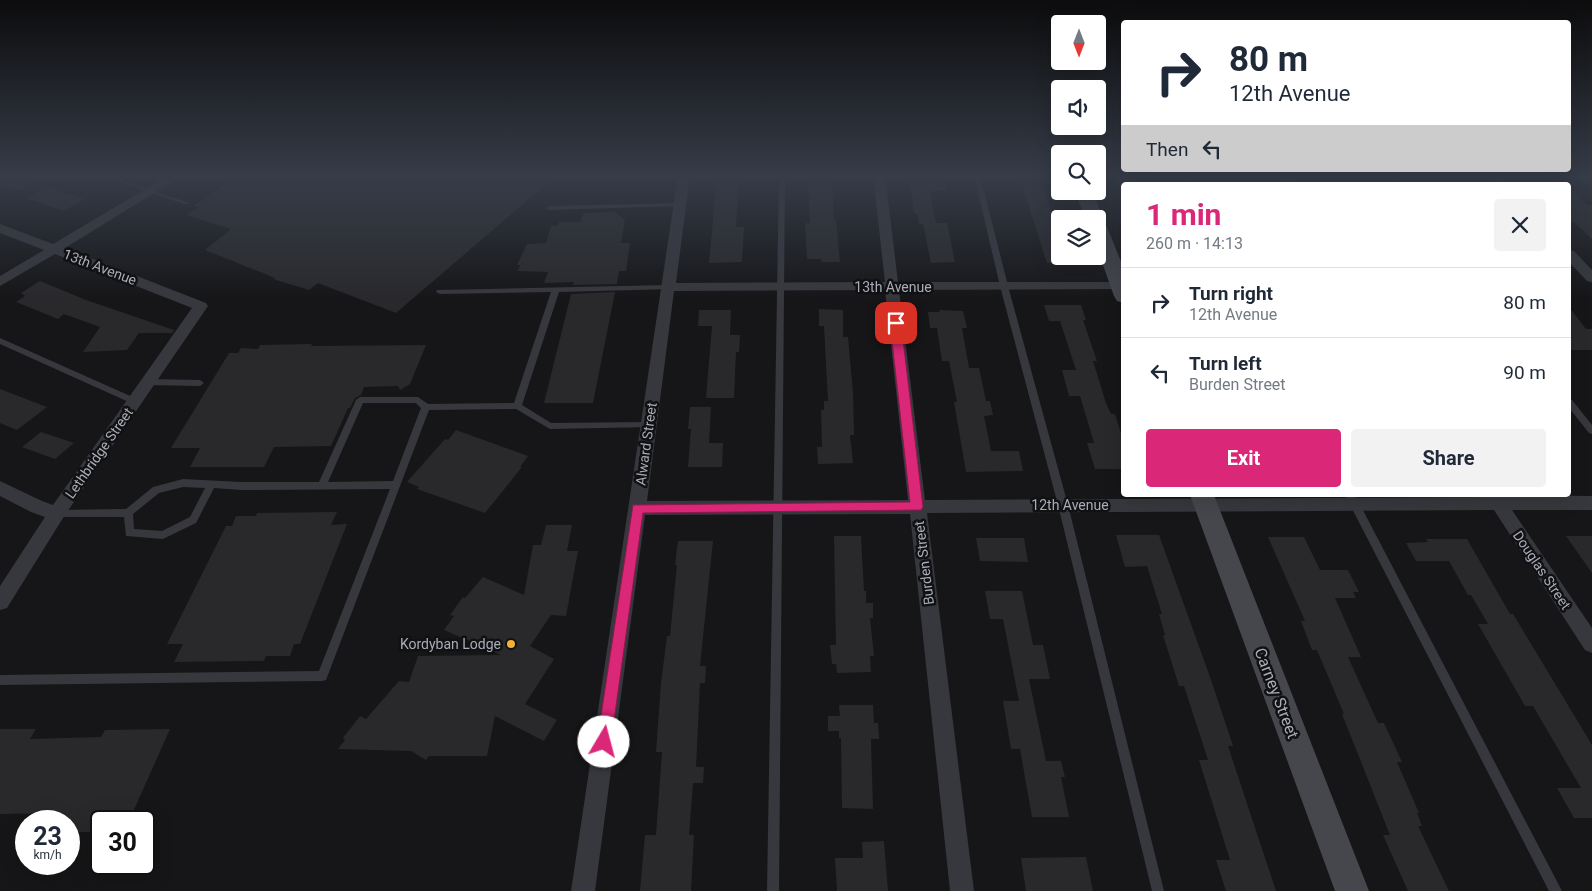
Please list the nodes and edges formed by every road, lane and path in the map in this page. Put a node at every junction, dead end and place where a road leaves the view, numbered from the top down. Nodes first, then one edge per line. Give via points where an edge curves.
1 (107, 217) edge
2 (677, 217) edge
3 (781, 217) edge
4 (883, 217) edge
5 (987, 217) edge
6 (0, 228) edge
7 (1106, 248) edge
8 (54, 249) junction
9 (1571, 256) edge
10 (1592, 278) edge
11 (0, 282) edge
12 (780, 286) junction
13 (1004, 286) junction
14 (668, 287) junction
15 (891, 287) junction
16 (1121, 287) edge
17 (556, 289) junction
18 (1121, 290) edge
19 (440, 292) dead end
20 (201, 306) joint
21 (0, 341) edge
22 (147, 382) junction
23 (200, 383) dead end
24 (134, 401) junction
25 (1571, 405) edge
26 (517, 406) junction
27 (426, 407) junction
28 (649, 425) junction
29 (1592, 431) edge
30 (212, 484) junction
31 (396, 485) junction
32 (322, 486) junction
33 (0, 488) edge
34 (1496, 499) edge
35 (1204, 500) edge
36 (1353, 500) edge
37 (1592, 503) edge
38 (1063, 505) junction
39 (778, 507) junction
40 (917, 507) junction
41 (637, 508) junction
42 (58, 513) junction
43 (128, 513) junction
44 (0, 602) edge
45 (1592, 644) edge
46 (0, 680) edge
47 (583, 891) edge
48 (773, 891) edge
49 (962, 891) edge
50 (1158, 891) edge
51 (1352, 891) edge
52 (1556, 891) edge

1 - 8 street
2 - 14 street, Alward Street
3 - 12 lane
4 - 15 street, Burden Street
5 - 13 lane
6 - 8 street, 13th Avenue
7 - 16 street
8 - 11 street
8 - 20 street, 13th Avenue
9 - 10 street
12 - 14 street, 13th Avenue
12 - 15 street, 13th Avenue
12 - 39 lane
13 - 15 street, 13th Avenue
13 - 18 street, 13th Avenue
13 - 38 lane
14 - 17 lane
14 - 28 street, Alward Street
15 - 40 street, Burden Street
17 - 19 lane
17 - 26 lane
20 - 22 street, Lethbridge Street
21 - 24 lane
22 - 23 lane
22 - 24 street, Lethbridge Street
24 - 42 street, Lethbridge Street
25 - 29 lane
26 - 27 lane
26 - 28 lane via 550,426
27 - 31 lane
27 - 32 lane via 418,400 360,400
28 - 41 street, Alward Street
30 - 32 lane
30 - 43 lane via 183,483 156,490
30 - 43 lane via 192,520 163,535 129,533
31 - 32 lane
31 - 46 lane via 322,676
33 - 42 street via 36,507
34 - 36 street, 12th Avenue
34 - 37 street, 12th Avenue
34 - 45 street, Douglas Street
35 - 36 street, 12th Avenue
35 - 38 street, 12th Avenue
35 - 51 street, Carney Street
36 - 52 lane
38 - 40 street, 12th Avenue
38 - 50 lane
39 - 40 street, 12th Avenue
39 - 41 street, 12th Avenue
39 - 48 lane
40 - 49 street, Burden Street
41 - 47 street, Alward Street
42 - 43 lane
42 - 44 street, Lethbridge Street

